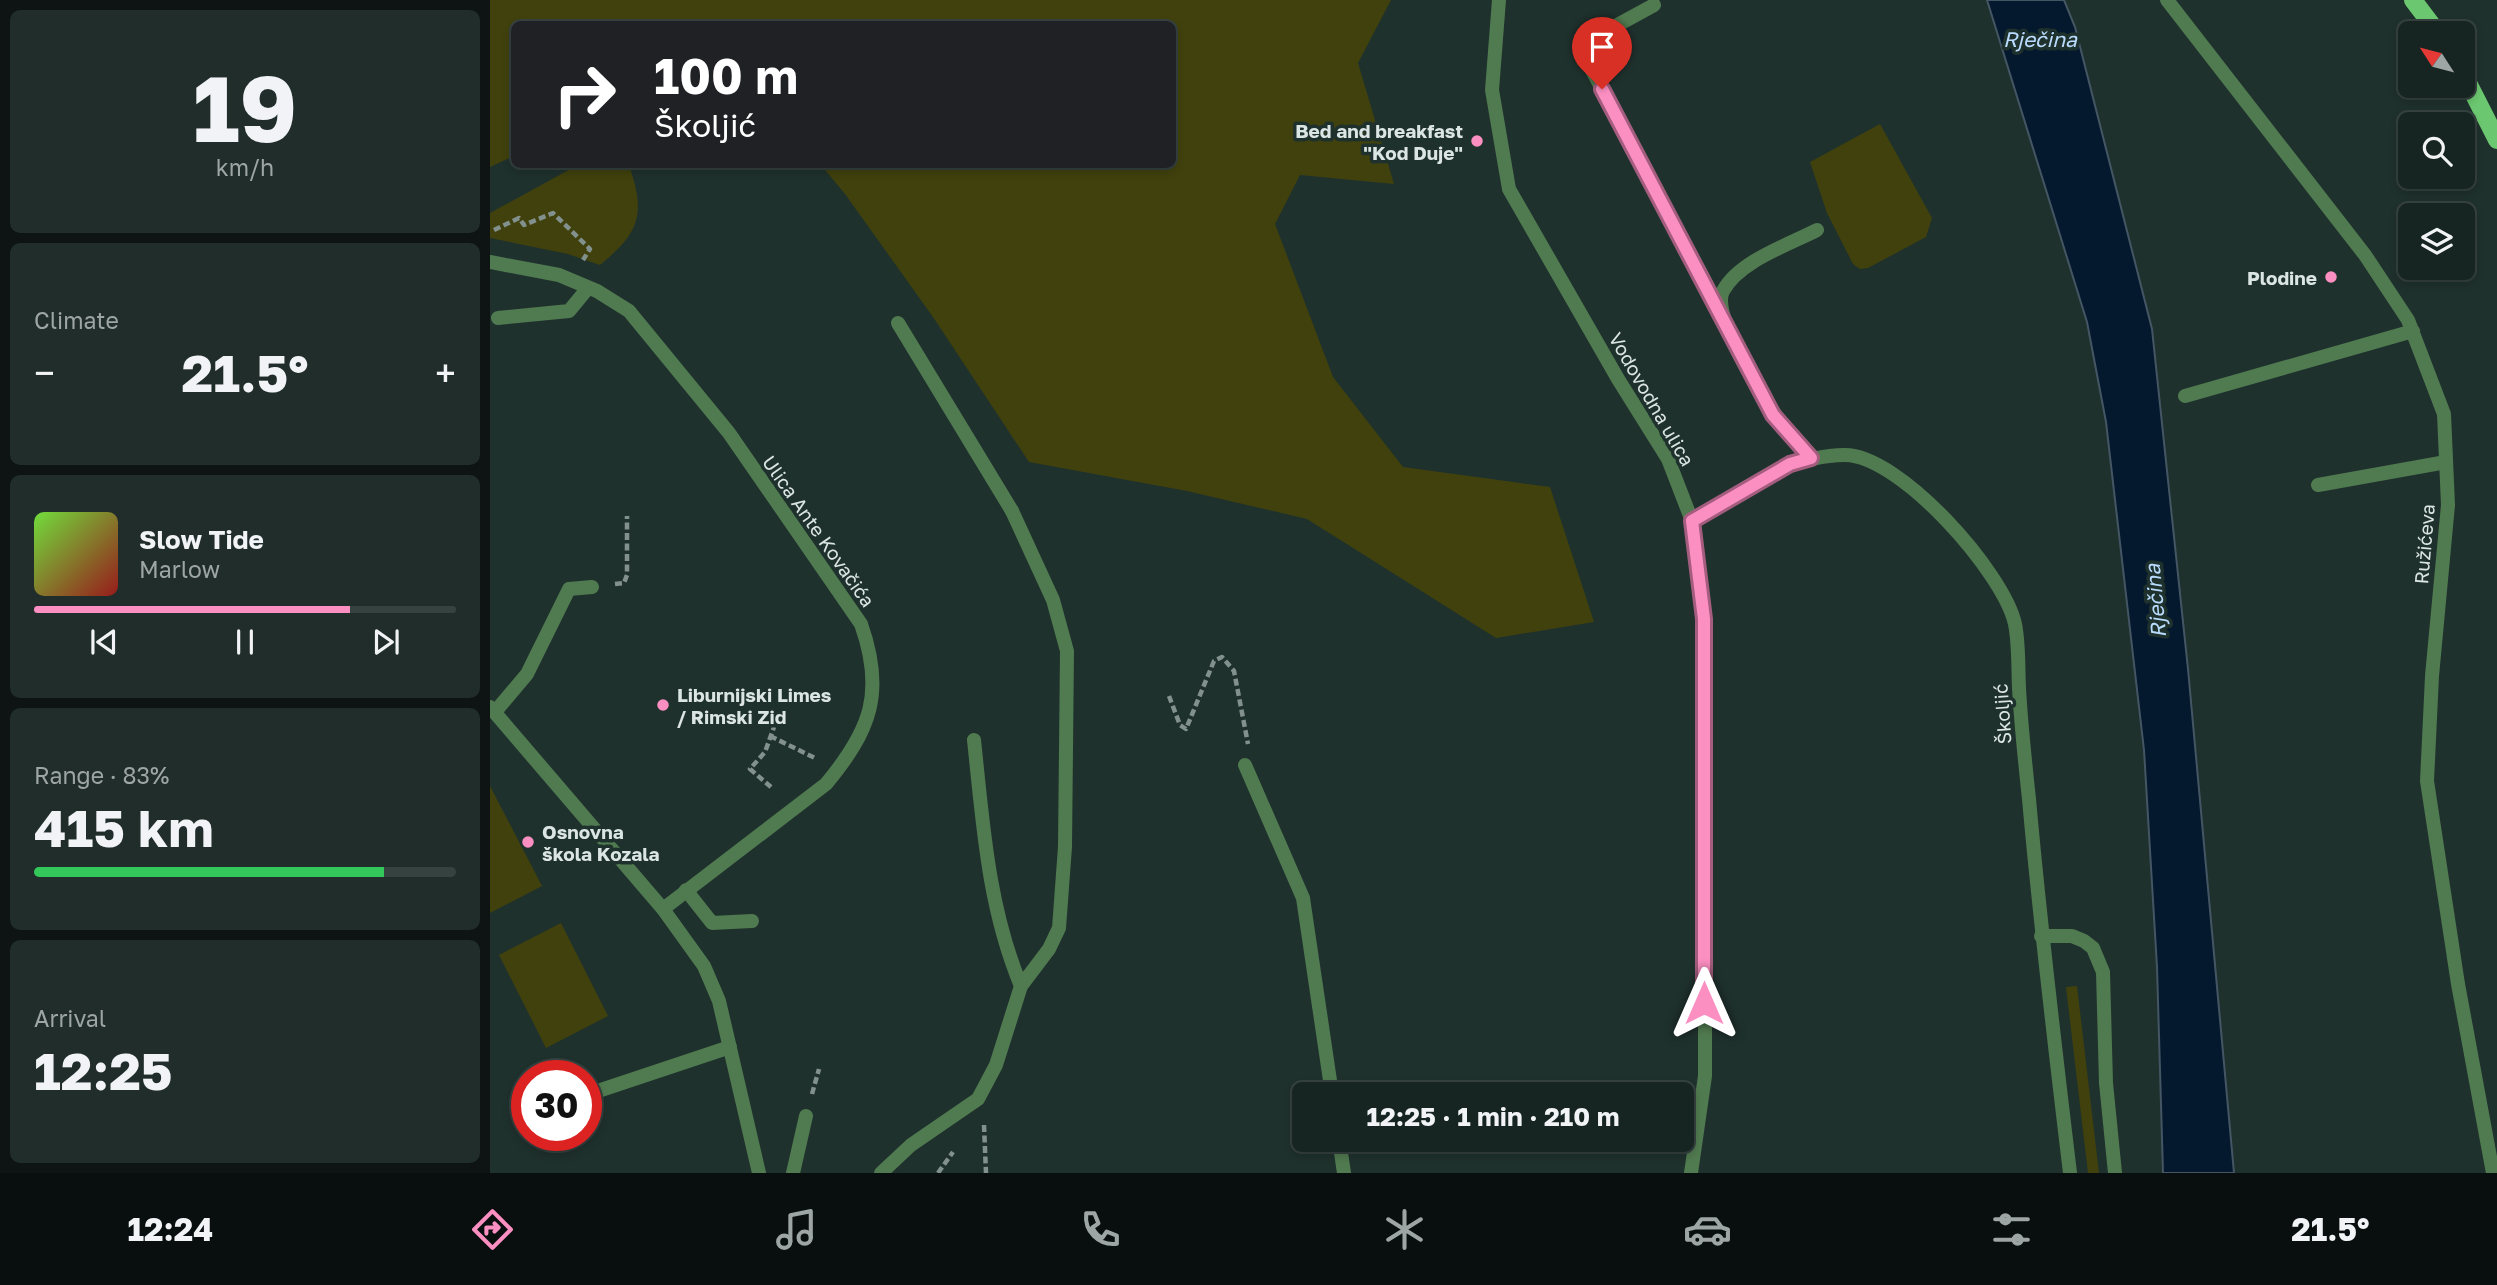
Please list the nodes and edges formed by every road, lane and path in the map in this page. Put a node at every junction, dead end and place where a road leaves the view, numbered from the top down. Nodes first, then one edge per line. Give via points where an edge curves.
1 (1499, 0) edge
2 (2167, 0) edge
3 (2413, 0) edge
4 (1654, 5) dead end
5 (2429, 21) edge
6 (2475, 97) edge
7 (2497, 140) edge
8 (494, 230) dead end
9 (1817, 230) dead end
10 (490, 262) edge
11 (579, 267) dead end
12 (588, 288) junction
13 (1722, 313) junction
14 (498, 318) dead end
15 (898, 323) dead end
16 (2413, 331) junction
17 (2185, 396) dead end
18 (1811, 458) junction
19 (2446, 462) junction
20 (2318, 485) dead end
21 (627, 516) dead end
22 (1692, 521) junction
23 (627, 575) dead end
24 (592, 587) dead end
25 (1169, 696) dead end
26 (493, 710) edge
27 (774, 727) dead end
28 (770, 736) junction
29 (974, 740) dead end
30 (821, 750) dead end
31 (1245, 765) joint
32 (771, 787) dead end
33 (686, 891) junction
34 (663, 909) junction
35 (752, 921) dead end
36 (2041, 936) junction
37 (1021, 986) junction
38 (730, 1047) junction
39 (1330, 1082) edge
40 (602, 1090) edge
41 (978, 1099) junction
42 (806, 1115) dead end
43 (953, 1152) dead end
44 (1341, 1152) edge
45 (759, 1173) edge
46 (793, 1173) edge
47 (881, 1173) edge
48 (938, 1173) edge
49 (986, 1173) edge
50 (1344, 1173) edge
51 (1691, 1173) edge
52 (2070, 1173) edge
53 (2115, 1173) edge
54 (2493, 1173) edge

1 - 22 street, Vodovodna ulica via 1492,90 1509,189 1668,458
2 - 16 street, Ružićeva via 2365,255
3 - 5 main road
4 - 13 street via 1579,46
6 - 7 main road
8 - 11 path via 519,218 524,225 553,213 590,249
9 - 13 street via 1745,268 1723,291
10 - 12 street, Ulica Ante Kovačića via 559,275
12 - 14 street via 569,312
12 - 33 street, Ulica Ante Kovačića via 629,311 729,433 861,624 874,673 867,722 826,784
13 - 18 street via 1773,415
15 - 37 street via 1012,511 1053,600 1067,651 1065,847 1059,928
16 - 17 street
16 - 19 street, Ružićeva via 2444,414
18 - 22 street, Školjić via 1790,464
18 - 36 street, Školjić via 1849,454 1877,464 1918,495 1985,562 2015,623
19 - 20 street
19 - 54 street, Ružićeva via 2448,505 2427,781
21 - 23 path
22 - 51 street, Vodovodna ulica via 1704,619 1705,1076
24 - 26 street via 569,589 527,674
25 - 31 path via 1180,725 1186,729 1214,661 1222,657 1234,671 1245,715
26 - 34 street
27 - 28 path
28 - 30 path via 814,759
28 - 32 path via 765,752 750,768
29 - 37 street via 986,861 1009,957
31 - 39 street via 1303,898
33 - 34 street, Ulica Ante Kovačića
33 - 35 street via 712,923
34 - 38 street via 704,965
36 - 52 street, Školjić
36 - 53 street via 2072,936 2084,941 2093,948 2103,972 2106,1083
37 - 41 street via 996,1065
38 - 40 street
38 - 45 street
41 - 47 street via 911,1145
41 - 49 path via 983,1112
42 - 46 street
43 - 48 path
44 - 50 street

